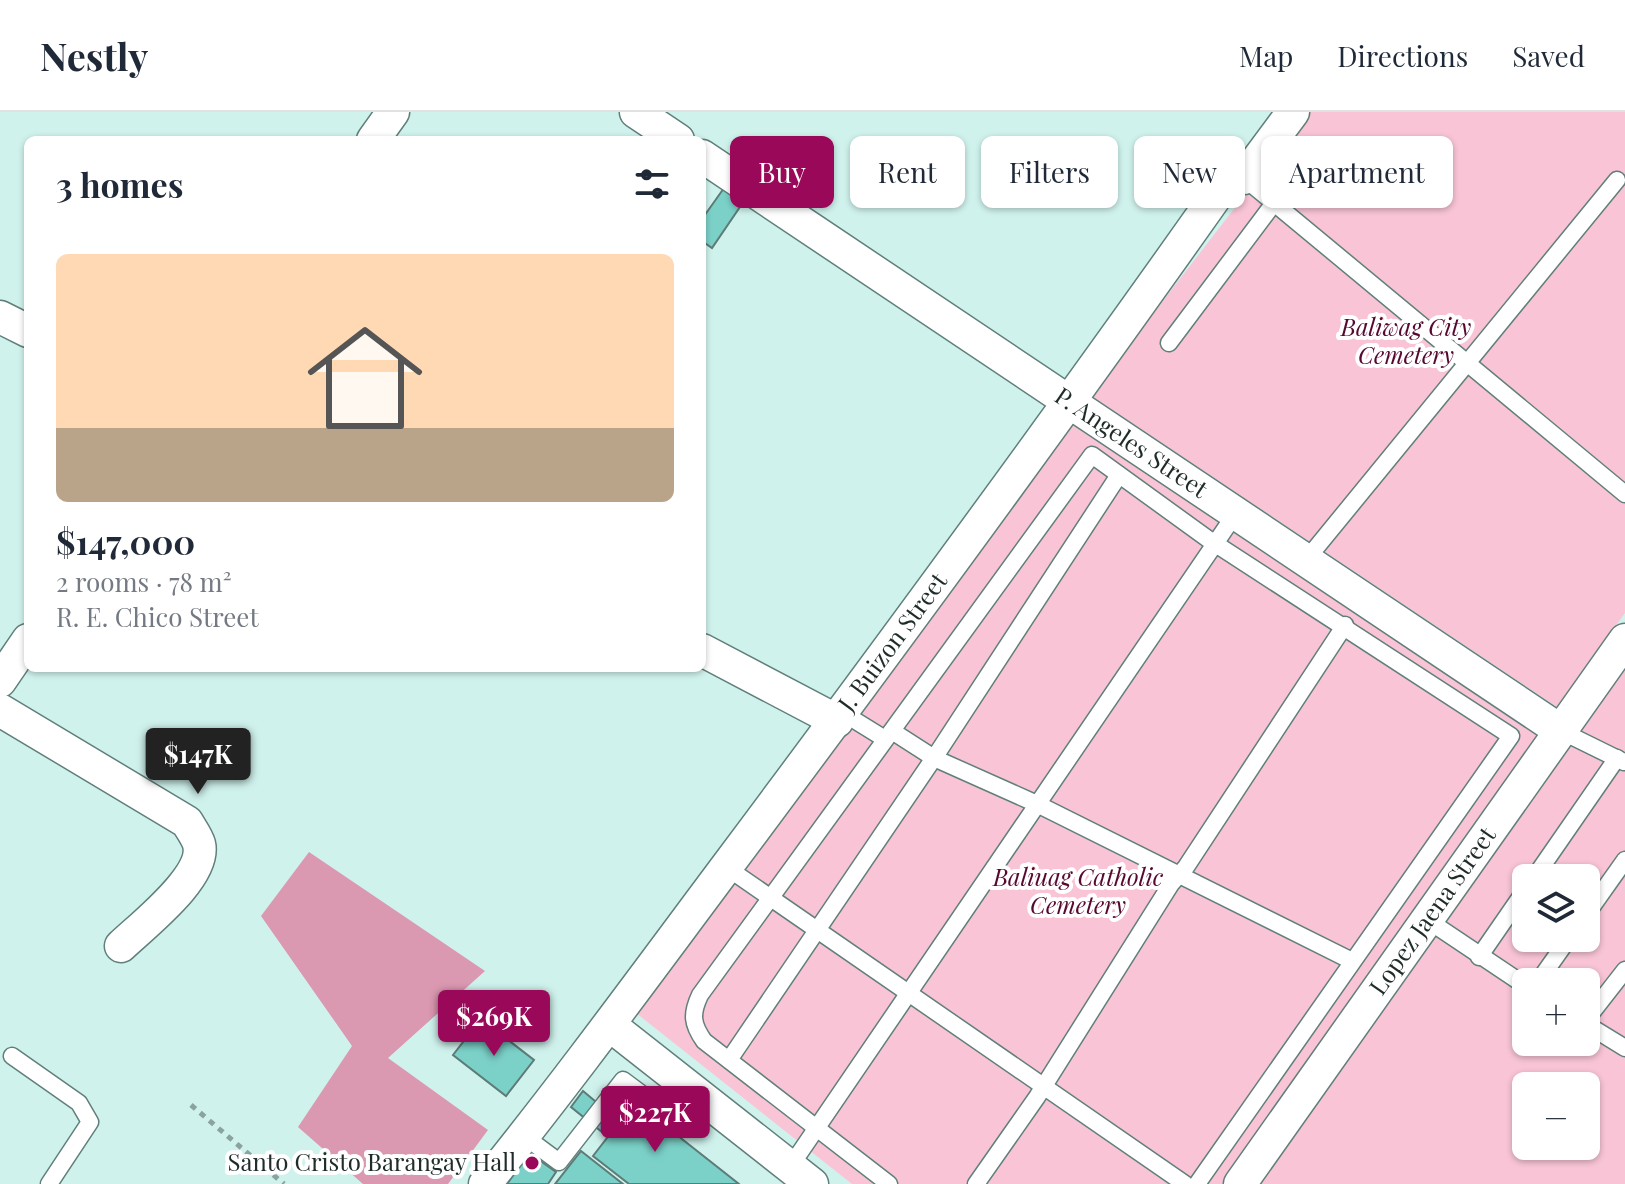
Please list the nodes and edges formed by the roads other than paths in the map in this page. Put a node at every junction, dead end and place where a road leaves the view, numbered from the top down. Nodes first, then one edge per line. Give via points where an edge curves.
1 (393, 112) edge
2 (636, 112) edge
3 (1293, 112) edge
4 (376, 136) edge
5 (672, 136) edge
6 (706, 159) edge
7 (1245, 177) edge
8 (1245, 179) edge
9 (1617, 180) dead end
10 (1261, 192) edge
11 (1208, 208) edge
12 (1270, 208) edge
13 (1280, 208) edge
14 (0, 317) edge
15 (24, 329) edge
16 (1169, 343) dead end
17 (1467, 363) junction
18 (1072, 402) junction
19 (1119, 475) junction
20 (1625, 494) edge
21 (1236, 513) junction
22 (1216, 544) junction
23 (1306, 560) junction
24 (1345, 625) junction
25 (1625, 640) edge
26 (24, 646) edge
27 (706, 652) edge
28 (0, 681) edge
29 (0, 710) edge
30 (840, 717) junction
31 (1561, 731) junction
32 (889, 735) junction
33 (934, 758) junction
34 (1621, 760) edge
35 (1037, 804) junction
36 (1625, 860) edge
37 (1544, 864) edge
38 (726, 867) junction
39 (1178, 876) junction
40 (1600, 895) edge
41 (770, 898) junction
42 (1512, 909) edge
43 (1426, 919) junction
44 (817, 933) junction
45 (121, 946) dead end
46 (1479, 957) junction
47 (1352, 961) junction
48 (1625, 970) edge
49 (1512, 977) edge
50 (909, 992) junction
51 (1600, 1003) edge
52 (611, 1026) junction
53 (1600, 1031) edge
54 (1625, 1048) edge
55 (12, 1056) dead end
56 (729, 1060) junction
57 (1043, 1087) junction
58 (817, 1126) junction
59 (686, 1127) dead end
60 (524, 1136) junction
61 (801, 1175) edge
62 (49, 1184) edge
63 (485, 1184) edge
64 (889, 1184) edge
65 (976, 1184) edge
66 (1185, 1184) edge
67 (1197, 1184) edge
68 (1240, 1184) edge

1 - 4 street
2 - 5 street
3 - 7 street, J. Buizon Street
6 - 18 street, P. Angeles Street
8 - 10 lane
9 - 17 lane
11 - 18 street, J. Buizon Street
12 - 16 lane
13 - 17 lane
14 - 15 street
17 - 20 lane
17 - 23 lane
18 - 21 street, P. Angeles Street
18 - 30 street, J. Buizon Street
19 - 22 lane
19 - 32 lane via 1092,455
19 - 33 lane
21 - 22 lane
21 - 23 street, P. Angeles Street
22 - 24 lane
22 - 35 lane
23 - 31 street, P. Angeles Street
24 - 39 lane
24 - 47 lane via 1511,736
25 - 31 street, Lopez Jaena Street
26 - 28 street
27 - 30 street
29 - 45 street via 187,822 199,843 193,876
30 - 32 lane
30 - 38 street, J. Buizon Street
31 - 34 lane
31 - 43 street, Lopez Jaena Street
32 - 33 lane
32 - 41 lane
33 - 35 lane
33 - 44 lane
34 - 37 lane
35 - 39 lane
35 - 50 lane
36 - 40 lane
38 - 41 lane
38 - 52 street, J. Buizon Street
39 - 47 lane
39 - 57 lane
41 - 44 lane
41 - 56 lane via 694,1008 693,1026
42 - 46 lane
43 - 46 lane
43 - 68 street, Lopez Jaena Street
44 - 50 lane
44 - 56 lane
46 - 49 lane
47 - 67 lane
48 - 51 lane
50 - 57 lane
50 - 58 lane
52 - 60 street, J. Buizon Street
52 - 61 street
53 - 54 lane
55 - 62 lane via 79,1103 90,1122
56 - 58 lane
57 - 65 lane
57 - 66 lane
58 - 61 lane
58 - 64 lane
59 - 60 lane via 623,1080 559,1162
60 - 63 street, J. Buizon Street

